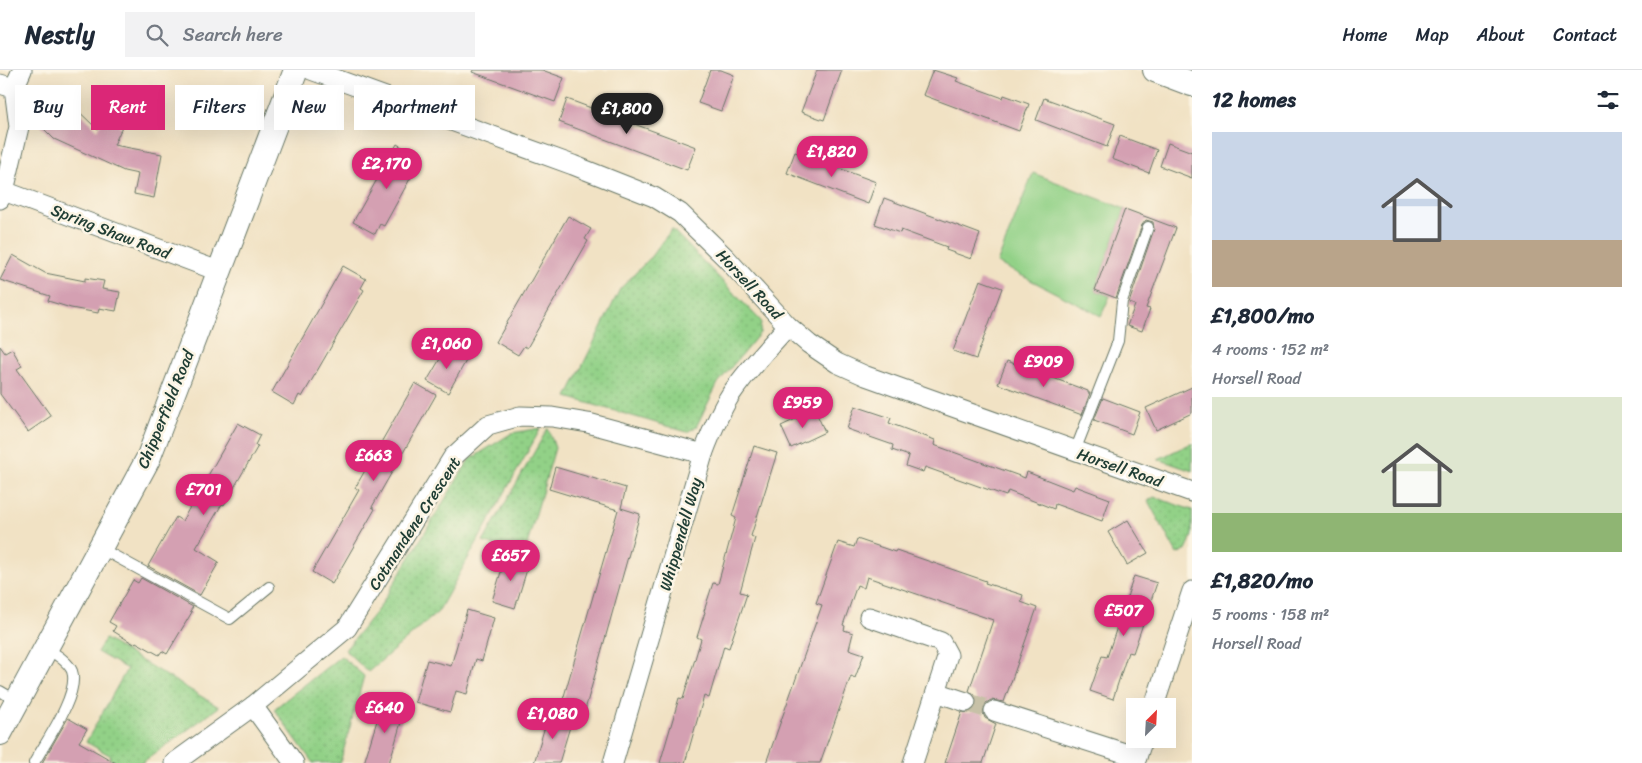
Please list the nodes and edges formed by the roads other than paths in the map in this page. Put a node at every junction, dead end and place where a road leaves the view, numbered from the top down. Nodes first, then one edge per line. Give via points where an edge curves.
1 (22, 70) edge
2 (296, 70) edge
3 (311, 70) edge
4 (1155, 70) edge
5 (1192, 84) edge
6 (7, 86) edge
7 (2, 195) edge
8 (1148, 227) dead end
9 (218, 271) junction
10 (788, 326) junction
11 (1075, 452) junction
12 (703, 454) junction
13 (1192, 492) edge
14 (100, 548) junction
15 (269, 586) dead end
16 (1192, 591) edge
17 (869, 617) dead end
18 (46, 648) junction
19 (936, 692) junction
20 (8, 696) edge
21 (1157, 698) edge
22 (966, 702) tunnel mouth
23 (253, 706) junction
24 (994, 711) tunnel mouth
25 (0, 733) edge
26 (1140, 748) edge
27 (1136, 760) edge
28 (34, 763) edge
29 (174, 763) edge
30 (294, 763) edge
31 (613, 763) edge
32 (913, 763) edge

1 - 6 street
2 - 9 street, Chipperfield Road
3 - 10 street, Horsell Road via 654,197 680,213
4 - 5 street
6 - 7 street, Spring Shaw Road via 19,127
7 - 9 street, Spring Shaw Road
8 - 11 lane via 1122,301 1118,340
9 - 14 street, Chipperfield Road via 148,459
10 - 11 street, Horsell Road via 837,363
10 - 12 street, Whippendell Way via 730,395
11 - 13 street, Horsell Road
12 - 23 street, Cotmandene Crescent via 588,423 552,417 520,416 488,425 453,457 348,628
12 - 31 street, Whippendell Way
14 - 15 lane via 230,619
14 - 18 street, Chipperfield Road
16 - 21 street
17 - 19 street via 941,642 948,655
18 - 20 street, Chipperfield Road
18 - 28 lane via 62,658 72,670 74,684 70,698
19 - 22 street
19 - 32 street
20 - 25 street, Chipperfield Road
23 - 29 street, Cotmandene Crescent
23 - 30 street
24 - 27 street
26 - 27 street

